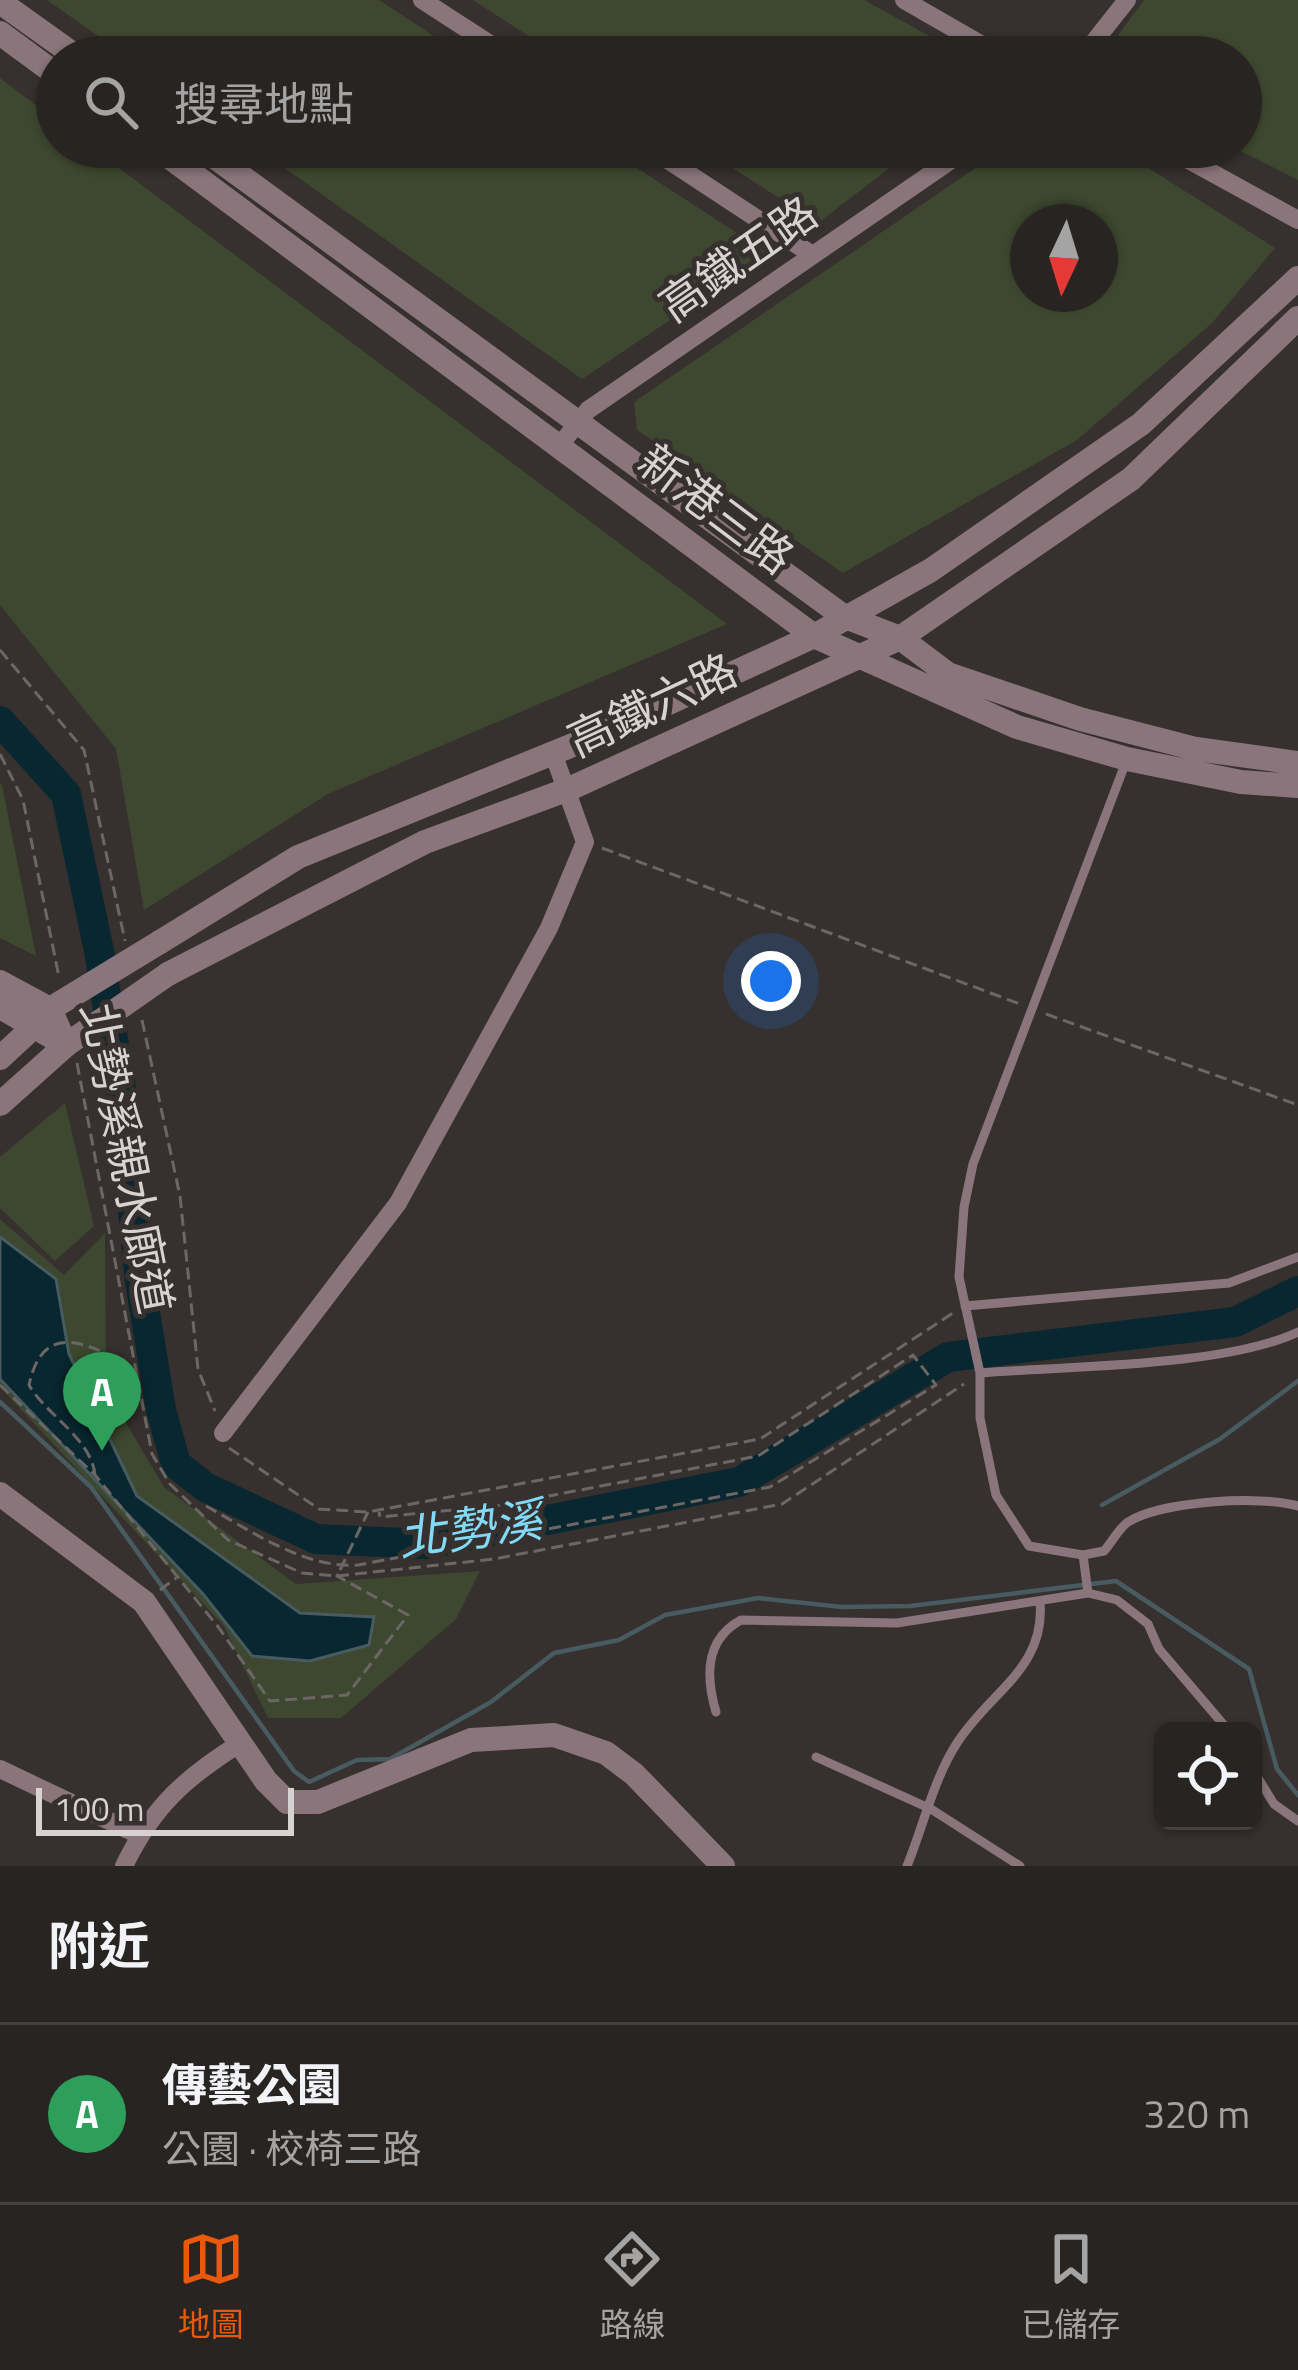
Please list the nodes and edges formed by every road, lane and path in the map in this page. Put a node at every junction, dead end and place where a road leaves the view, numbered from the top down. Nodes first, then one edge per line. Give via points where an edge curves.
1 (422, 0) edge
2 (904, 0) edge
3 (1127, 0) edge
4 (0, 2) edge
5 (0, 33) edge
6 (48, 36) edge
7 (478, 36) edge
8 (967, 36) edge
9 (1099, 36) edge
10 (36, 59) edge
11 (184, 168) edge
12 (230, 168) edge
13 (680, 168) edge
14 (939, 168) edge
15 (1203, 168) edge
16 (1298, 220) edge
17 (811, 254) junction
18 (1298, 278) edge
19 (1298, 318) edge
20 (580, 421) junction
21 (560, 445) junction
22 (843, 616) junction
23 (814, 635) junction
24 (900, 638) junction
25 (860, 656) junction
26 (553, 753) junction
27 (0, 754) edge
28 (1127, 759) junction
29 (1298, 763) edge
30 (1298, 786) edge
31 (569, 789) junction
32 (585, 842) junction
33 (0, 982) edge
34 (56, 999) junction
35 (0, 1007) edge
36 (1031, 1009) junction
37 (32, 1029) junction
38 (71, 1052) junction
39 (0, 1058) edge
40 (0, 1104) edge
41 (1298, 1105) edge
42 (1298, 1257) edge
43 (964, 1310) junction
44 (1298, 1332) edge
45 (139, 1371) junction
46 (980, 1373) junction
47 (0, 1385) edge
48 (224, 1433) dead end
49 (95, 1474) junction
50 (0, 1494) edge
51 (206, 1506) dead end
52 (1298, 1506) edge
53 (379, 1510) dead end
54 (368, 1512) dead end
55 (1083, 1555) junction
56 (339, 1573) junction
57 (1088, 1592) junction
58 (1040, 1601) junction
59 (716, 1712) dead end
60 (1221, 1722) edge
61 (242, 1742) junction
62 (817, 1757) dead end
63 (0, 1769) edge
64 (1262, 1785) edge
65 (931, 1809) junction
66 (1298, 1821) edge
67 (139, 1835) junction
68 (124, 1866) edge
69 (723, 1866) edge
70 (907, 1866) edge
71 (1020, 1866) edge

1 - 7 street
2 - 8 street
3 - 9 street
4 - 6 street
5 - 10 street
11 - 21 street, 新港三路
12 - 20 street, 新港三路
13 - 17 street
14 - 17 street, 高鐵五路
15 - 16 street
17 - 20 street, 高鐵五路
18 - 22 street, 高鐵六路 via 1141,424 931,570
19 - 24 street, 高鐵六路 via 1131,479
20 - 21 street, 高鐵五路
20 - 22 street, 新港三路
21 - 23 street, 新港三路
22 - 23 street, 高鐵六路
22 - 24 street, 新港三路
23 - 25 street, 新港三路
23 - 26 street, 高鐵六路
24 - 25 street, 高鐵六路
24 - 29 street, 新港三路 via 948,674 1080,719 1196,749
25 - 28 street, 新港三路 via 1017,727
25 - 31 street, 高鐵六路
26 - 31 street
26 - 34 street, 高鐵六路, bridge via 298,857
27 - 34 path, 北勢溪親水廊道 via 23,800
28 - 30 street, 新港三路
28 - 36 lane
31 - 32 street
31 - 38 street, 高鐵六路, bridge via 424,842 168,974
32 - 36 path
32 - 48 street via 549,928 398,1203
33 - 34 street
34 - 37 street, 高鐵六路
34 - 38 street
35 - 37 street
36 - 41 path
36 - 43 lane via 968,1185 959,1277
37 - 38 street
37 - 39 street, 高鐵六路
38 - 40 street, 高鐵六路
38 - 45 path, 北勢溪親水廊道
42 - 43 lane via 1229,1283
43 - 46 lane
44 - 46 lane via 1228,1352
45 - 49 path via 72,1342 52,1345 34,1361 29,1385
45 - 56 path, 北勢溪親水廊道 via 152,1454 170,1484 228,1540 302,1573
46 - 55 lane via 996,1496 1014,1530 1029,1546
46 - 56 path, 北勢溪親水廊道 via 782,1504 494,1559
47 - 49 path
49 - 56 path via 270,1701 347,1695 407,1615
50 - 61 street via 144,1602
51 - 53 path via 278,1545 338,1567 358,1565 770,1487 936,1384 913,1355 758,1456 496,1506 380,1517
52 - 55 lane via 1248,1496 1140,1516 1104,1551
54 - 56 path, bridge
55 - 57 lane
57 - 58 lane
57 - 60 lane via 1117,1600 1148,1624 1159,1649
58 - 59 lane via 897,1623 740,1620 724,1629 705,1675
58 - 65 lane via 1035,1652 957,1743
61 - 67 street via 183,1779
61 - 69 street via 266,1781 287,1802 305,1805 471,1740 554,1735 634,1774
62 - 65 lane
63 - 67 street
64 - 66 lane
65 - 70 lane
65 - 71 lane
67 - 68 street

